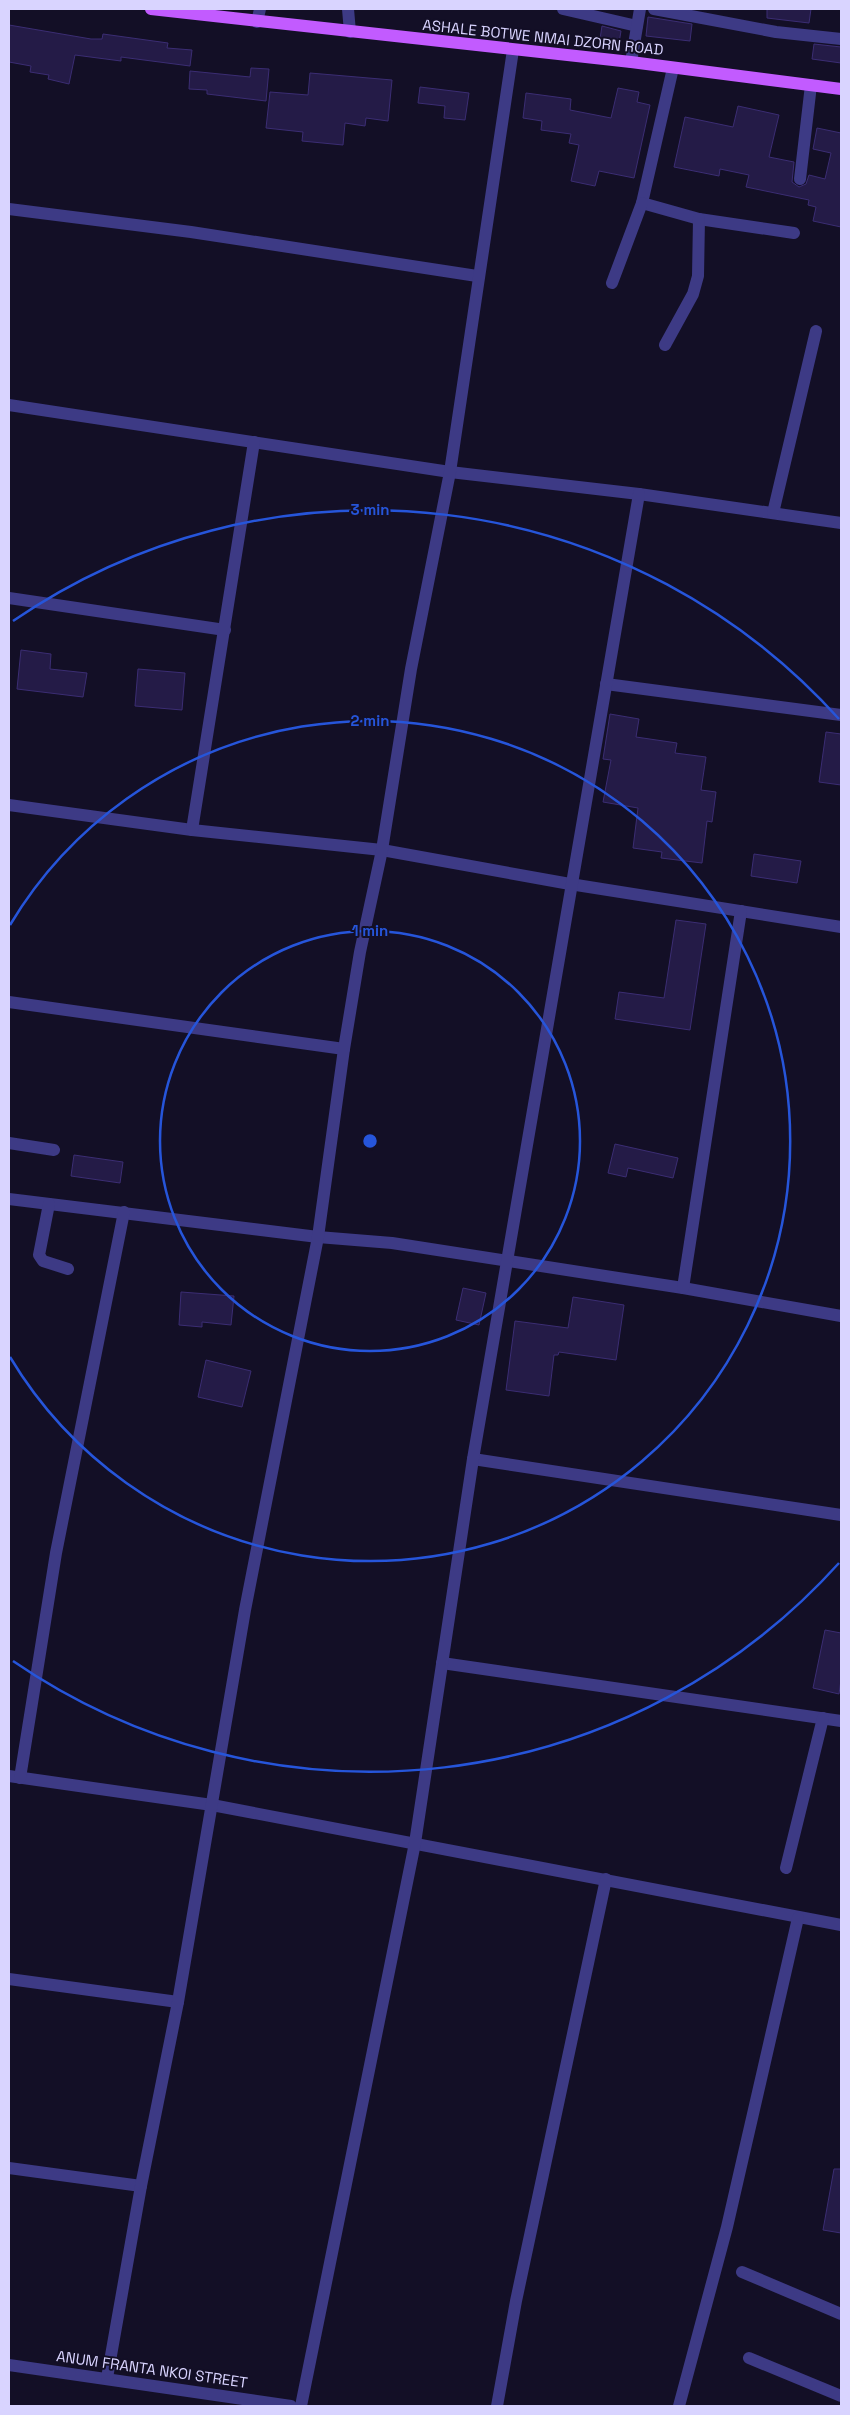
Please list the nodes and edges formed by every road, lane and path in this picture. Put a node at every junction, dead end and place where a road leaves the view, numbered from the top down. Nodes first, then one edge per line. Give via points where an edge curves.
1 (151, 9) edge
2 (260, 9) edge
3 (348, 9) edge
4 (563, 9) edge
5 (640, 9) edge
6 (654, 9) edge
7 (257, 22) junction
8 (638, 26) junction
9 (350, 32) junction
10 (841, 39) edge
11 (513, 50) junction
12 (631, 62) junction
13 (673, 68) junction
14 (811, 85) junction
15 (841, 89) edge
16 (800, 179) dead end
17 (642, 203) junction
18 (9, 210) edge
19 (700, 219) junction
20 (794, 234) dead end
21 (478, 276) junction
22 (612, 283) dead end
23 (816, 331) dead end
24 (665, 345) dead end
25 (9, 405) edge
26 (254, 442) junction
27 (450, 472) junction
28 (639, 494) junction
29 (773, 514) junction
30 (841, 523) edge
31 (9, 598) edge
32 (225, 630) junction
33 (606, 684) junction
34 (841, 715) edge
35 (9, 805) edge
36 (192, 830) junction
37 (382, 850) junction
38 (570, 884) junction
39 (741, 911) junction
40 (841, 928) edge
41 (9, 1002) edge
42 (344, 1049) junction
43 (9, 1143) edge
44 (54, 1150) dead end
45 (9, 1199) edge
46 (49, 1204) junction
47 (124, 1212) junction
48 (318, 1237) junction
49 (506, 1260) junction
50 (68, 1269) dead end
51 (683, 1288) junction
52 (841, 1316) edge
53 (473, 1459) junction
54 (841, 1515) edge
55 (442, 1663) junction
56 (823, 1718) junction
57 (841, 1721) edge
58 (14, 1777) edge
59 (212, 1805) junction
60 (415, 1843) junction
61 (786, 1868) dead end
62 (606, 1879) junction
63 (798, 1918) junction
64 (841, 1925) edge
65 (9, 1978) edge
66 (178, 2002) junction
67 (9, 2168) edge
68 (141, 2186) junction
69 (742, 2272) dead end
70 (841, 2314) edge
71 (749, 2358) dead end
72 (9, 2365) edge
73 (107, 2378) junction
74 (841, 2396) edge
75 (283, 2406) edge
76 (301, 2406) edge
77 (497, 2406) edge
78 (679, 2406) edge

1 - 7 main road, ASHALE BOTWE NMAI DZORN ROAD
2 - 7 street
3 - 9 street
4 - 8 street
5 - 8 street
6 - 10 street via 776,32
7 - 9 main road, ASHALE BOTWE NMAI DZORN ROAD
8 - 12 street
9 - 11 main road, ASHALE BOTWE NMAI DZORN ROAD
11 - 12 main road, ASHALE BOTWE NMAI DZORN ROAD
11 - 21 street
12 - 13 main road, ASHALE BOTWE NMAI DZORN ROAD
13 - 14 main road, ASHALE BOTWE NMAI DZORN ROAD
13 - 17 street
14 - 15 main road, ASHALE BOTWE NMAI DZORN ROAD
14 - 16 street
17 - 19 street
17 - 22 street
18 - 21 street via 191,232
19 - 20 street
19 - 24 street via 699,260 693,294
21 - 27 street
23 - 29 street
25 - 26 street
26 - 27 street
26 - 32 street
27 - 28 street
27 - 37 street via 411,669
28 - 29 street
28 - 33 street
29 - 30 street
31 - 32 street
32 - 36 street
33 - 34 street
33 - 38 street
35 - 36 street
36 - 37 street
37 - 38 street
37 - 42 street
38 - 39 street
38 - 49 street
39 - 40 street
39 - 51 street
41 - 42 street
42 - 48 street
43 - 44 street
45 - 46 street
46 - 47 street
46 - 50 street via 39,1255 43,1261
47 - 48 street
47 - 58 street
48 - 49 street via 392,1243
48 - 59 street via 245,1610
49 - 51 street
49 - 53 street
51 - 52 street
53 - 54 street
53 - 55 street
55 - 56 street
55 - 60 street
56 - 57 street
56 - 61 street
58 - 59 street
59 - 60 street
59 - 66 street
60 - 62 street
60 - 76 street
62 - 63 street
62 - 77 street via 516,2301
63 - 64 street
63 - 78 street via 725,2235
65 - 66 street
66 - 68 street
67 - 68 street
68 - 73 street
69 - 70 street
71 - 74 street
72 - 73 street, ANUM FRANTA NKOI STREET
73 - 75 street, ANUM FRANTA NKOI STREET

